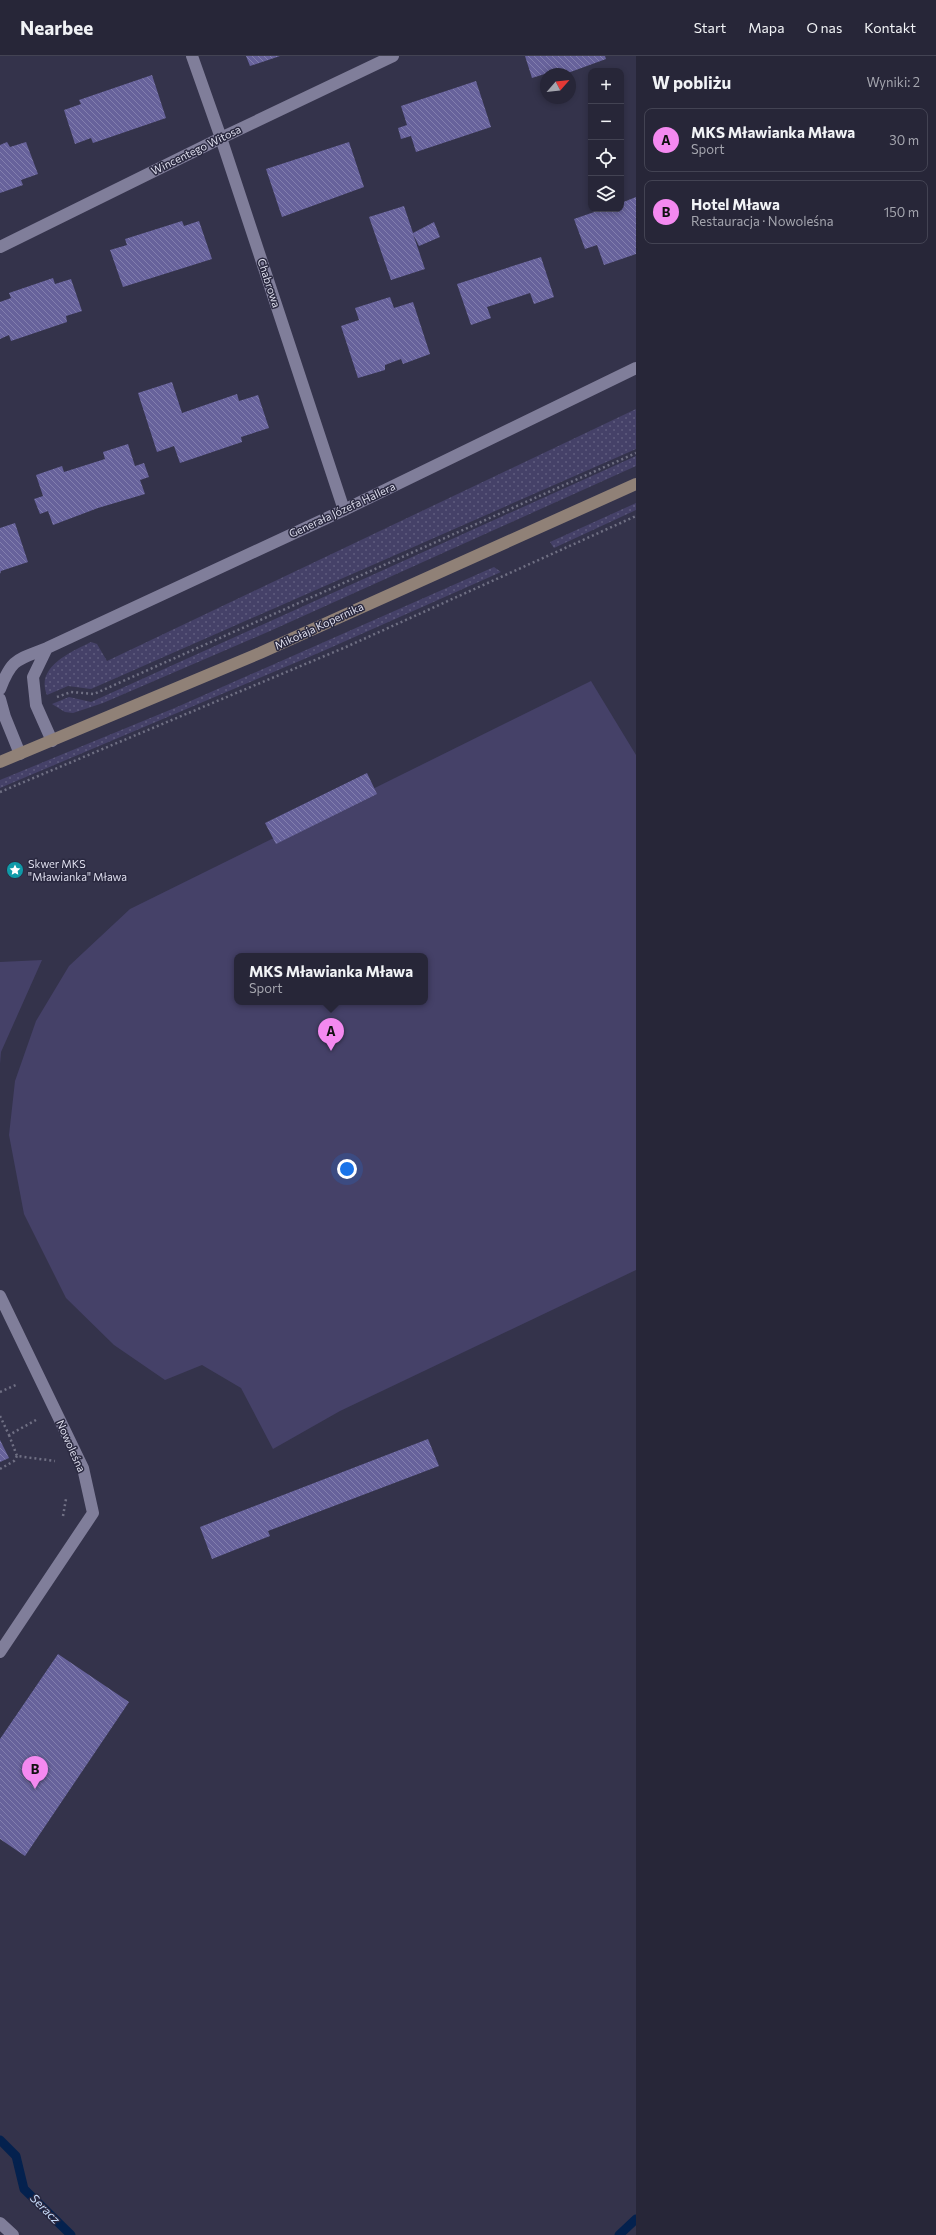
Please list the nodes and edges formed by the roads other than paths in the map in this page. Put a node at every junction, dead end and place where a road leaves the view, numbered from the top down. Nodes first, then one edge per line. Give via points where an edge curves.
1 (192, 56) edge
2 (393, 56) edge
3 (221, 138) junction
4 (0, 247) edge
5 (636, 368) edge
6 (636, 484) edge
7 (344, 510) junction
8 (47, 648) junction
9 (0, 689) edge
10 (0, 699) edge
11 (52, 741) junction
12 (20, 754) junction
13 (0, 762) edge
14 (0, 1296) edge
15 (0, 1652) edge
16 (0, 2223) edge
17 (13, 2235) edge

1 - 3 street, Chabrowa
2 - 3 street, Wincentego Witosa
3 - 4 street, Wincentego Witosa
3 - 7 street, Chabrowa
5 - 7 street, Generała Józefa Hallera
6 - 11 street, Mikołaja Kopernika via 260,653
7 - 8 street, Generała Józefa Hallera
8 - 9 street, Generała Józefa Hallera via 18,660 8,669
8 - 11 street via 33,677 36,705
10 - 12 street
11 - 12 street, Mikołaja Kopernika
12 - 13 street, Mikołaja Kopernika
14 - 15 street, Nowoleśna via 83,1468 93,1513
16 - 17 street

